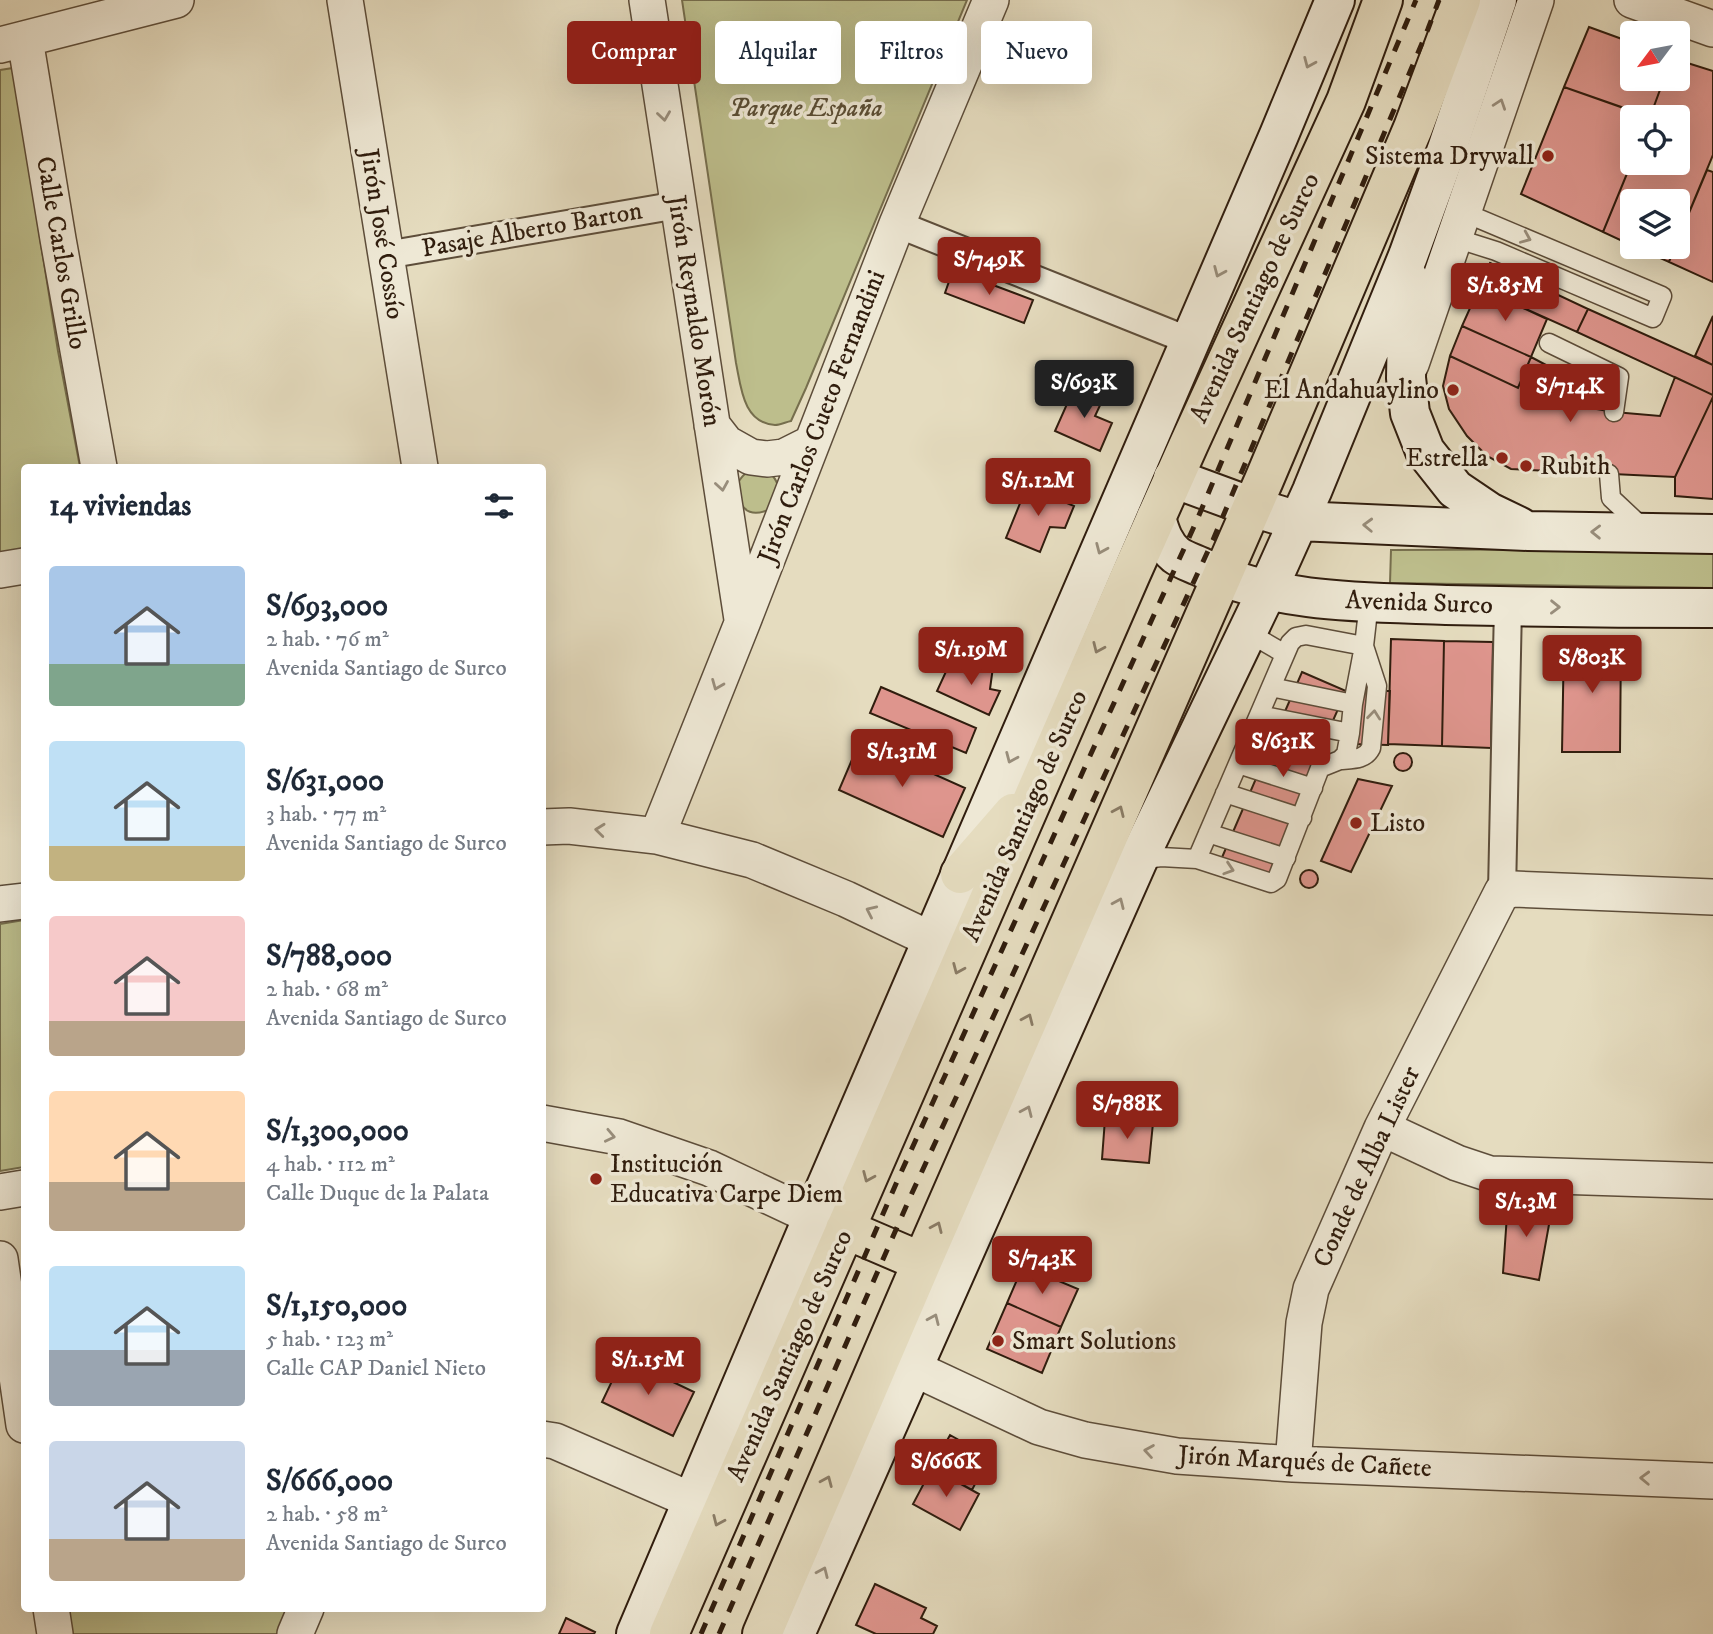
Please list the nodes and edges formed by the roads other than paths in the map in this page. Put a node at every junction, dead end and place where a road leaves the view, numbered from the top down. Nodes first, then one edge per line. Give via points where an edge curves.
1 (176, 0) edge
2 (345, 0) edge
3 (647, 0) edge
4 (991, 0) edge
5 (1335, 0) edge
6 (1356, 0) edge
7 (1383, 0) edge
8 (1461, 0) edge
9 (1497, 0) edge
10 (1536, 0) edge
11 (1633, 0) edge
12 (1713, 29) edge
13 (13, 42) edge
14 (1346, 101) junction
15 (678, 205) junction
16 (897, 224) junction
17 (1459, 225) junction
18 (386, 255) junction
19 (1408, 256) junction
20 (1190, 341) junction
21 (1549, 343) dead end
22 (1406, 378) junction
23 (1614, 412) dead end
24 (712, 425) junction
25 (812, 443) junction
26 (98, 464) edge
27 (420, 464) edge
28 (1609, 474) dead end
29 (1173, 478) junction
30 (1252, 507) junction
31 (1156, 518) junction
32 (1298, 521) junction
33 (1528, 531) junction
34 (1648, 533) junction
35 (1713, 534) edge
36 (21, 566) edge
37 (0, 570) edge
38 (1222, 577) junction
39 (1369, 602) junction
40 (1508, 606) junction
41 (1713, 608) edge
42 (1296, 611) junction
43 (743, 621) junction
44 (1247, 632) junction
45 (1364, 646) junction
46 (1285, 654) junction
47 (1271, 687) junction
48 (1353, 704) junction
49 (1259, 715) junction
50 (1350, 733) junction
51 (1340, 761) junction
52 (1238, 764) junction
53 (1038, 785) junction
54 (1313, 788) junction
55 (1225, 793) junction
56 (1302, 818) junction
57 (546, 827) edge
58 (1208, 834) junction
59 (657, 836) junction
60 (1286, 858) junction
61 (1197, 859) junction
62 (1138, 860) junction
63 (960, 874) junction
64 (1504, 891) junction
65 (1713, 897) edge
66 (21, 901) edge
67 (0, 904) edge
68 (932, 940) junction
69 (546, 1124) edge
70 (1382, 1128) junction
71 (1713, 1181) edge
72 (21, 1188) edge
73 (0, 1192) edge
74 (829, 1223) junction
75 (0, 1259) edge
76 (922, 1262) junction
77 (913, 1368) junction
78 (21, 1404) edge
79 (546, 1440) edge
80 (1293, 1464) junction
81 (1713, 1480) edge
82 (693, 1501) junction
83 (52, 1612) edge
84 (304, 1612) edge
85 (792, 1632) edge
86 (55, 1634) edge
87 (295, 1634) edge
88 (636, 1634) edge
89 (669, 1634) edge

1 - 13 street
2 - 18 street, Jirón José Cossío
3 -> 15 street, Jirón Reynaldo Morón
4 - 16 street, Jirón Carlos Cueto Fernandini
5 -> 20 main road, Avenida Santiago de Surco
6 - 14 main road
7 - 14 main road, Avenida Santiago de Surco
8 - 30 main road via 1413,128
9 - 19 main road
17 -> 10 street
11 - 12 street
13 - 26 street, Calle Carlos Grillo via 58,239
14 - 29 main road, Avenida Santiago de Surco
15 - 18 street, Pasaje Alberto Barton
15 - 24 street, Jirón Reynaldo Morón
16 - 20 street
16 - 25 street, Jirón Carlos Cueto Fernandini
17 -> 17 lane via 1662,296 1653,318 1496,251
17 - 22 street
18 - 27 street, Jirón José Cossío
19 - 22 main road
19 - 32 main road
20 -> 63 main road, Avenida Santiago de Surco
21 - 23 lane via 1619,377
22 - 33 main road via 1410,413 1425,451 1455,489
24 - 25 street via 726,443 751,457 784,457
24 -> 43 street, Jirón Reynaldo Morón
25 - 43 street, Jirón Carlos Cueto Fernandini
28 - 34 lane via 1611,498
29 - 30 main road
29 - 31 main road, Avenida Santiago de Surco
30 - 32 main road
30 - 38 main road
31 - 38 main road, Avenida Surco via 1163,539 1177,556
31 -> 53 main road, Avenida Santiago de Surco
33 -> 32 main road
32 - 42 main road
34 -> 33 main road
34 - 35 main road
36 - 37 street
38 - 42 main road, Avenida Surco
76 -> 38 main road
39 - 40 main road, Avenida Surco
39 - 42 main road, Avenida Surco
39 - 45 lane
40 -> 41 main road, Avenida Surco
40 - 64 street
42 - 44 main road
42 - 45 lane
42 - 46 lane via 1296,637
43 -> 59 street, Jirón Carlos Cueto Fernandini
44 - 46 lane
44 - 62 main road
45 - 48 lane
51 -> 45 lane via 1359,758 1371,748 1377,686
46 - 47 lane
47 - 48 lane
47 - 49 lane
48 - 50 lane
49 - 50 lane
49 - 52 lane
50 - 51 lane
51 - 54 lane via 1320,768
52 - 54 lane
52 - 55 lane
53 - 63 main road
53 -> 74 main road, Avenida Santiago de Surco
54 - 56 lane
55 - 56 lane
55 - 58 lane
56 - 60 lane
59 -> 57 street
58 - 60 lane
58 - 61 lane
68 -> 59 street via 752,860
61 -> 60 lane via 1271,883 1278,879
61 - 62 lane
77 -> 62 main road
63 - 68 main road, Avenida Santiago de Surco
64 - 65 street
64 - 70 street, Conde de Alba Lister
66 - 67 street
68 - 74 main road, Avenida Santiago de Surco
69 -> 74 street via 619,1137 709,1168
70 - 71 street via 1490,1174
70 - 80 street, Conde de Alba Lister via 1311,1289
72 - 73 street
74 - 76 main road
74 - 82 main road, Avenida Santiago de Surco
74 -> 89 main road, Avenida Santiago de Surco
75 - 78 street
85 -> 76 main road
80 -> 77 street, Jirón Marqués de Cañete via 1177,1456 1086,1440 1039,1427
85 -> 77 main road
79 - 82 street
81 -> 80 street, Jirón Marqués de Cañete
82 - 88 main road, Avenida Santiago de Surco
83 - 86 street
84 - 87 street

